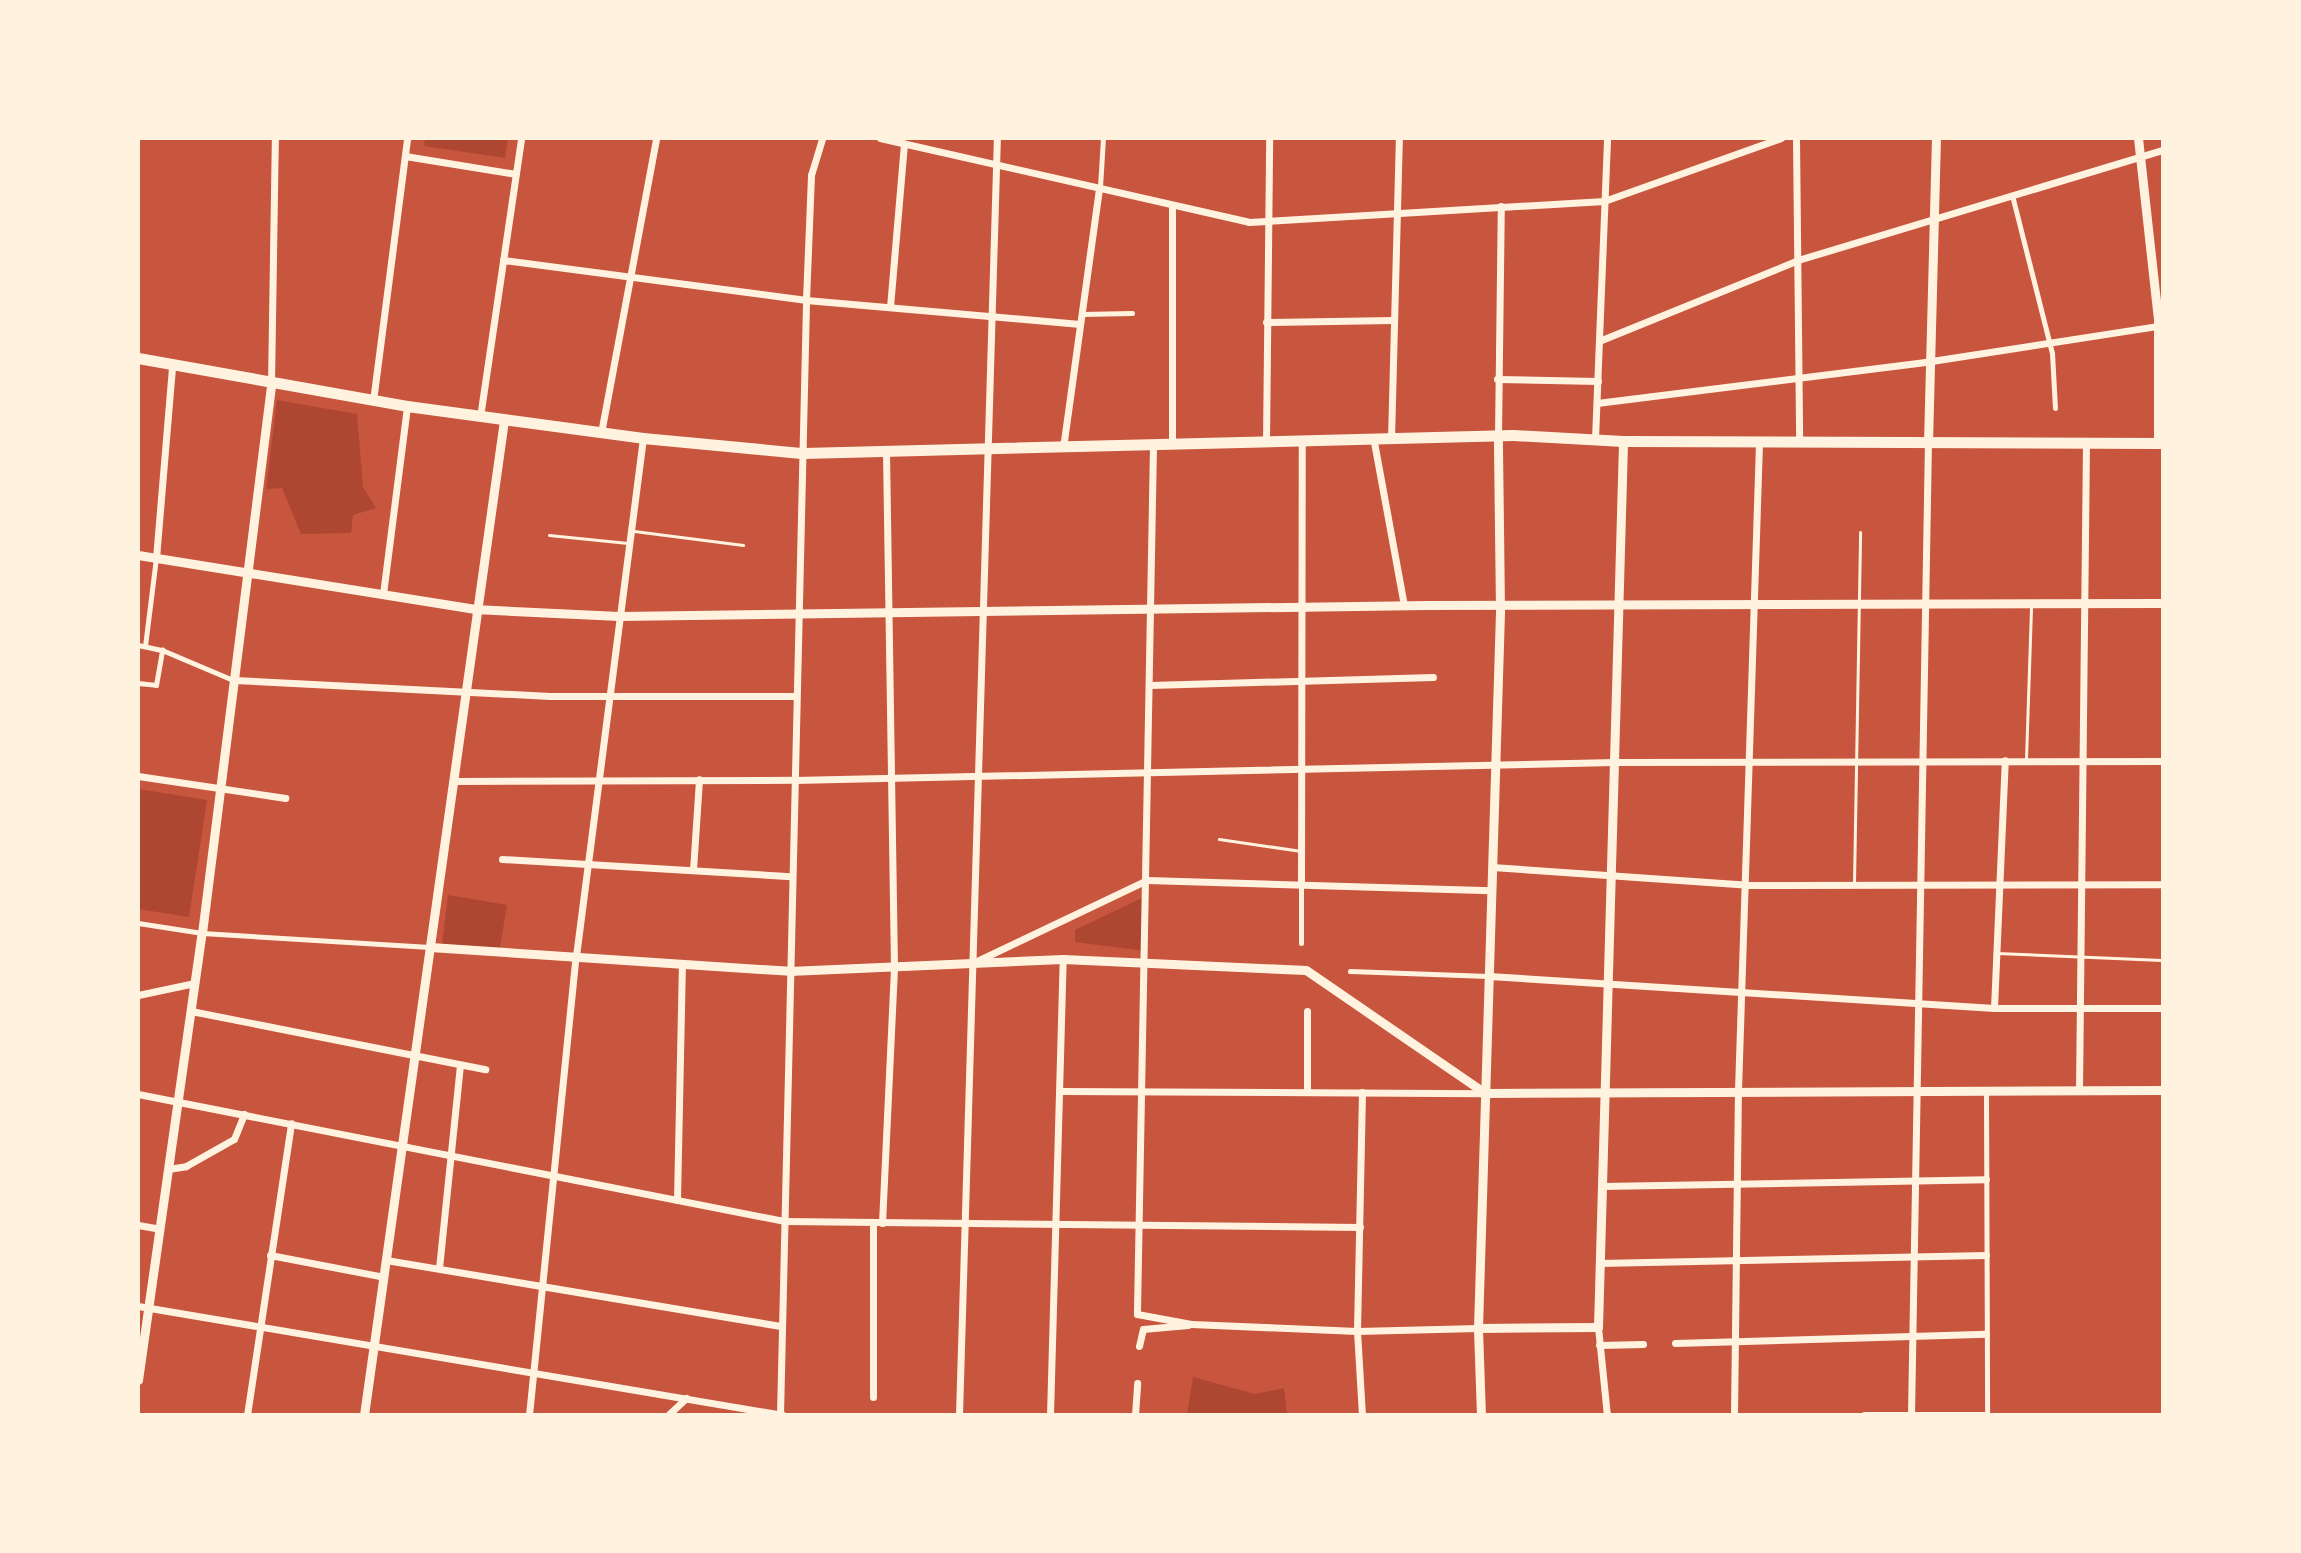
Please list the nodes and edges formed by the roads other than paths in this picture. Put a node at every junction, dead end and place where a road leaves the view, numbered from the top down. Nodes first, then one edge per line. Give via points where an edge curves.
1 (275, 138) edge
2 (407, 138) edge
3 (521, 138) edge
4 (656, 138) edge
5 (822, 138) edge
6 (880, 138) edge
7 (997, 138) edge
8 (1103, 138) edge
9 (1269, 138) edge
10 (1399, 138) edge
11 (1607, 138) edge
12 (1781, 138) edge
13 (1796, 138) edge
14 (1936, 138) edge
15 (2138, 138) edge
16 (904, 144) junction
17 (2163, 150) edge
18 (405, 156) junction
19 (2140, 157) junction
20 (996, 165) junction
21 (516, 174) junction
22 (1099, 188) junction
23 (2012, 195) junction
24 (1604, 201) junction
25 (1172, 205) junction
26 (1501, 206) junction
27 (1397, 213) junction
28 (1935, 218) junction
29 (1270, 221) junction
30 (503, 260) junction
31 (1798, 260) junction
32 (630, 276) junction
33 (806, 300) junction
34 (890, 307) junction
35 (1132, 313) dead end
36 (1081, 314) junction
37 (990, 315) junction
38 (1394, 320) junction
39 (1266, 322) junction
40 (1080, 324) junction
41 (2161, 325) edge
42 (1599, 341) junction
43 (2049, 344) junction
44 (138, 358) edge
45 (1929, 361) junction
46 (172, 366) junction
47 (1799, 378) junction
48 (1497, 379) junction
49 (1598, 381) junction
50 (271, 386) junction
51 (373, 401) junction
52 (1597, 403) junction
53 (407, 406) junction
54 (2055, 408) dead end
55 (480, 417) junction
56 (504, 420) junction
57 (601, 433) junction
58 (1498, 436) junction
59 (643, 438) junction
60 (1595, 439) junction
61 (1391, 441) junction
62 (1623, 441) junction
63 (1302, 442) junction
64 (1374, 442) junction
65 (1759, 442) junction
66 (1266, 443) junction
67 (1799, 443) junction
68 (1928, 443) junction
69 (2086, 443) junction
70 (2161, 443) edge
71 (1172, 445) junction
72 (1153, 446) junction
73 (1063, 448) junction
74 (985, 450) junction
75 (803, 453) junction
76 (886, 453) junction
77 (630, 530) junction
78 (1860, 532) dead end
79 (549, 535) dead end
80 (628, 543) junction
81 (743, 545) dead end
82 (138, 555) edge
83 (156, 558) junction
84 (247, 573) junction
85 (383, 594) junction
86 (2031, 603) junction
87 (2085, 603) junction
88 (2163, 603) edge
89 (1754, 604) junction
90 (1860, 604) junction
91 (1927, 604) junction
92 (1404, 605) junction
93 (1500, 605) junction
94 (1619, 605) junction
95 (1302, 608) junction
96 (478, 609) junction
97 (981, 610) junction
98 (1151, 610) junction
99 (889, 612) junction
100 (798, 614) junction
101 (619, 616) junction
102 (142, 646) edge
103 (162, 650) junction
104 (1433, 677) dead end
105 (234, 680) junction
106 (1301, 680) junction
107 (138, 683) edge
108 (1150, 685) junction
109 (466, 693) junction
110 (796, 696) junction
111 (608, 697) junction
112 (1750, 760) junction
113 (2005, 760) junction
114 (2026, 760) junction
115 (2083, 760) junction
116 (1857, 761) junction
117 (1925, 761) junction
118 (2163, 761) edge
119 (1615, 762) junction
120 (1495, 763) junction
121 (1301, 766) junction
122 (1149, 770) junction
123 (976, 774) junction
124 (138, 776) edge
125 (891, 776) junction
126 (598, 779) junction
127 (699, 779) junction
128 (794, 780) junction
129 (453, 781) junction
130 (220, 789) junction
131 (285, 798) dead end
132 (1219, 839) dead end
133 (1301, 851) junction
134 (502, 859) dead end
135 (587, 865) junction
136 (1492, 867) junction
137 (693, 870) junction
138 (1612, 873) junction
139 (791, 876) junction
140 (1147, 880) junction
141 (2163, 884) edge
142 (1301, 885) junction
143 (1747, 885) junction
144 (1921, 886) junction
145 (1999, 886) junction
146 (1854, 887) junction
147 (2082, 887) junction
148 (1491, 890) junction
149 (138, 923) edge
150 (202, 933) junction
151 (1301, 943) dead end
152 (430, 947) junction
153 (1997, 953) junction
154 (576, 956) junction
155 (2081, 956) junction
156 (1063, 959) junction
157 (1147, 960) junction
158 (2162, 960) edge
159 (682, 963) junction
160 (972, 963) junction
161 (894, 967) junction
162 (789, 971) junction
163 (1350, 971) dead end
164 (1489, 976) junction
165 (1605, 982) junction
166 (195, 983) junction
167 (1742, 991) junction
168 (138, 995) edge
169 (1919, 1003) junction
170 (1994, 1008) junction
171 (2163, 1008) edge
172 (191, 1011) junction
173 (1307, 1011) dead end
174 (2080, 1011) junction
175 (415, 1056) junction
176 (460, 1065) junction
177 (485, 1069) dead end
178 (1602, 1090) junction
179 (1738, 1090) junction
180 (1917, 1090) junction
181 (1986, 1090) junction
182 (2079, 1090) junction
183 (2163, 1090) edge
184 (1059, 1091) junction
185 (1144, 1092) junction
186 (1307, 1092) junction
187 (1362, 1092) junction
188 (1485, 1093) junction
189 (138, 1094) edge
190 (178, 1102) junction
191 (244, 1114) junction
192 (291, 1123) junction
193 (402, 1148) junction
194 (450, 1159) junction
195 (168, 1169) junction
196 (553, 1179) junction
197 (1986, 1179) junction
198 (1915, 1181) junction
199 (1737, 1185) junction
200 (1601, 1186) junction
201 (677, 1200) junction
202 (784, 1221) junction
203 (877, 1223) junction
204 (1055, 1223) junction
205 (965, 1224) junction
206 (1139, 1224) junction
207 (138, 1225) edge
208 (1360, 1227) junction
209 (160, 1229) junction
210 (270, 1255) junction
211 (1986, 1255) junction
212 (1915, 1258) junction
213 (386, 1260) junction
214 (1599, 1263) junction
215 (1736, 1263) junction
216 (439, 1268) junction
217 (384, 1277) junction
218 (541, 1287) junction
219 (143, 1307) edge
220 (1191, 1324) junction
221 (781, 1326) junction
222 (261, 1327) junction
223 (1598, 1327) junction
224 (1478, 1328) junction
225 (1357, 1331) junction
226 (1986, 1334) junction
227 (1914, 1336) junction
228 (1735, 1341) junction
229 (1675, 1343) dead end
230 (1643, 1344) dead end
231 (374, 1345) junction
232 (1599, 1345) junction
233 (1139, 1346) dead end
234 (533, 1372) junction
235 (138, 1380) edge
236 (1137, 1383) dead end
237 (873, 1397) dead end
238 (686, 1398) junction
239 (1911, 1414) edge
240 (1987, 1414) edge
241 (247, 1415) edge
242 (364, 1415) edge
243 (529, 1415) edge
244 (668, 1415) edge
245 (782, 1415) edge
246 (959, 1415) edge
247 (1050, 1415) edge
248 (1135, 1415) edge
249 (1362, 1415) edge
250 (1481, 1415) edge
251 (1607, 1415) edge
252 (1734, 1415) edge
253 (1864, 1415) edge

1 - 50 street
2 - 18 street
3 - 21 street
4 - 32 street
5 - 33 street via 811,175
6 - 16 street
7 - 20 street
8 - 22 street
9 - 29 street
10 - 27 street
11 - 24 street
12 - 24 street
13 - 31 street
14 - 28 street
15 - 19 street
16 - 20 street
16 - 34 street
17 - 19 street
18 - 21 street
18 - 51 street
19 - 23 street
19 - 41 street
20 - 22 street
20 - 37 street
21 - 30 street
22 - 25 street
22 - 36 street
23 - 28 street
23 - 43 street
24 - 26 street
24 - 42 street
25 - 29 street via 1249,222
25 - 71 street
26 - 27 street
26 - 48 street
27 - 29 street
27 - 38 street
28 - 31 street
28 - 45 street
29 - 39 street
30 - 32 street
30 - 55 street
31 - 42 street
31 - 47 street
32 - 33 street
32 - 57 street
33 - 34 street
33 - 75 street
34 - 37 street
35 - 36 street
36 - 40 street
37 - 40 street
37 - 74 street
38 - 39 street
38 - 61 street
39 - 66 street
40 - 73 street
41 - 43 street
41 - 70 street
42 - 49 street
43 - 45 street
43 - 54 street
44 - 46 main road
45 - 47 street
45 - 68 street
46 - 50 main road
46 - 83 street
47 - 52 street
47 - 67 street
48 - 49 street
48 - 58 street
49 - 52 street
50 - 51 main road
50 - 84 street
51 - 53 main road
52 - 60 street
53 - 55 main road
53 - 85 street
55 - 56 main road
56 - 57 main road
56 - 96 street
57 - 59 main road
58 - 60 main road
58 - 61 main road
58 - 93 street
59 - 75 main road
59 - 77 street
60 - 62 main road
61 - 64 main road
62 - 65 main road
62 - 94 street
63 - 64 main road
63 - 66 main road
63 - 95 street
64 - 92 street
65 - 67 main road
65 - 89 street
66 - 71 main road
67 - 68 main road
68 - 69 main road
68 - 91 street
69 - 70 main road
69 - 87 street
71 - 72 main road
72 - 73 main road
72 - 98 street
73 - 74 main road
74 - 76 main road
74 - 97 street
75 - 76 main road
75 - 100 street
76 - 99 street
77 - 80 street
77 - 81 lane
78 - 90 lane
79 - 80 lane
80 - 101 street
82 - 83 street
83 - 84 street
83 - 102 street
84 - 85 street
84 - 105 street
85 - 96 street
86 - 87 street
86 - 91 street
86 - 114 lane
87 - 88 street
87 - 115 street
89 - 90 street
89 - 94 street
89 - 112 street
90 - 91 street
90 - 116 lane
91 - 117 street
92 - 93 street
92 - 95 street
93 - 94 street
93 - 120 street
94 - 119 street
95 - 98 street
95 - 106 street
96 - 101 street
96 - 109 street
97 - 98 street
97 - 99 street
97 - 123 street
98 - 108 street
99 - 100 street
99 - 125 street
100 - 101 street
100 - 110 street
101 - 111 street
102 - 103 street
103 - 105 street
103 - 107 street via 156,685
104 - 106 street
105 - 109 street
105 - 130 street
106 - 108 street
106 - 121 street
108 - 122 street
109 - 111 street
109 - 129 street
110 - 111 street
110 - 128 street
111 - 126 street
112 - 116 street
112 - 119 street
112 - 143 street
113 - 114 street
113 - 117 street
113 - 145 street
114 - 115 street
115 - 118 street
115 - 147 street
116 - 117 street
116 - 146 lane
117 - 144 street
119 - 120 street
119 - 138 street
120 - 121 street
120 - 136 street
121 - 122 street
121 - 133 street
122 - 123 street
122 - 140 street
123 - 125 street
123 - 160 street
124 - 130 street
125 - 128 street
125 - 161 street
126 - 127 street
126 - 129 street
126 - 135 street
127 - 128 street
127 - 137 street
128 - 139 street
129 - 152 street
130 - 131 street
130 - 150 street
132 - 133 lane
133 - 142 street
134 - 135 street
135 - 137 street
135 - 154 street
136 - 138 street
136 - 148 street
137 - 139 street
138 - 143 street
138 - 165 street
139 - 162 street
140 - 142 street
140 - 157 street
140 - 160 street
141 - 147 street
142 - 148 street
142 - 151 street
143 - 146 street
143 - 167 street
144 - 145 street
144 - 146 street
144 - 169 street
145 - 147 street
145 - 153 street
147 - 155 street
148 - 164 street
149 - 150 street
150 - 152 street
150 - 166 street
152 - 154 street
152 - 175 street
153 - 155 lane
153 - 170 street
154 - 159 street
154 - 196 street
155 - 158 lane
155 - 174 street
156 - 157 street
156 - 160 street
156 - 184 street
157 - 185 street
157 - 188 street via 1306,970
159 - 162 street
159 - 201 street
160 - 161 street
160 - 205 street
161 - 162 street
161 - 203 street
162 - 202 street
163 - 164 street
164 - 165 street
164 - 188 street
165 - 167 street
165 - 178 street
166 - 168 street
166 - 172 street
167 - 169 street
167 - 179 street
169 - 170 street
169 - 180 street
170 - 174 street
171 - 174 street
172 - 175 street
172 - 190 street
173 - 186 street
174 - 182 street
175 - 176 street
175 - 193 street
176 - 177 street
176 - 194 street
178 - 179 street
178 - 188 street
178 - 200 street
179 - 180 street
179 - 199 street
180 - 181 street
180 - 198 street
181 - 182 street
181 - 197 street
182 - 183 street
184 - 185 street
184 - 204 street
185 - 186 street
185 - 206 street
186 - 187 street
187 - 188 street
187 - 208 street
188 - 224 street
189 - 190 street
190 - 191 street
190 - 195 street
191 - 192 street
191 - 195 street via 234,1139 186,1166
192 - 193 street
192 - 210 street
193 - 194 street
193 - 213 street
194 - 196 street
194 - 216 street
195 - 209 street
196 - 201 street
196 - 218 street
197 - 198 street
197 - 211 street
198 - 199 street
198 - 212 street
199 - 200 street
199 - 215 street
200 - 214 street
201 - 202 street
202 - 203 street
202 - 221 street
203 - 205 street
203 - 237 street
204 - 205 street
204 - 206 street
204 - 247 street
205 - 246 street
206 - 208 street
206 - 220 street via 1139,1317
207 - 209 street
208 - 225 street
209 - 219 street
210 - 217 street
210 - 222 street
211 - 212 street
211 - 226 street
212 - 215 street
212 - 227 street
213 - 216 street
213 - 217 street
214 - 215 street
214 - 223 street
215 - 228 street
216 - 218 street
217 - 231 street
218 - 221 street
218 - 234 street
219 - 222 street
219 - 235 street
220 - 225 street
220 - 233 street via 1143,1329
221 - 245 street
222 - 231 street
222 - 241 street
223 - 224 street
223 - 232 street
224 - 225 street
224 - 250 street
225 - 249 street
226 - 227 street
226 - 240 street
227 - 228 street
227 - 239 street
228 - 229 street
228 - 252 street
230 - 232 street
231 - 234 street
231 - 242 street
232 - 251 street
234 - 238 street
234 - 243 street
236 - 248 street
238 - 244 street
238 - 245 street
239 - 240 street
239 - 253 street

